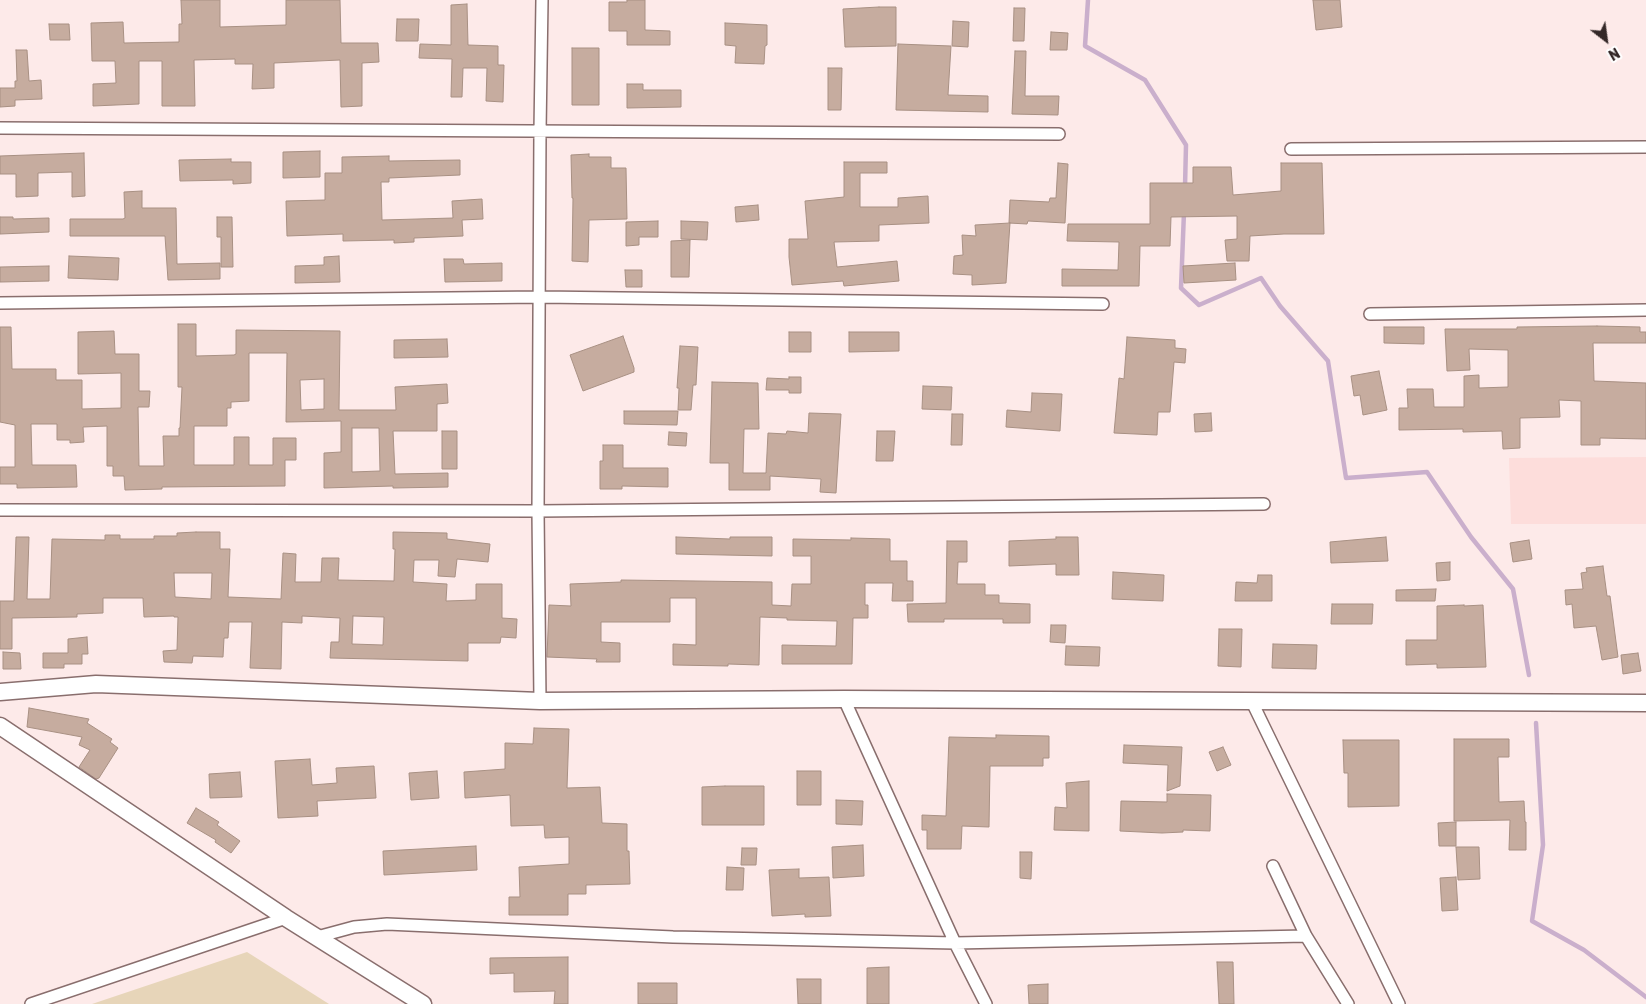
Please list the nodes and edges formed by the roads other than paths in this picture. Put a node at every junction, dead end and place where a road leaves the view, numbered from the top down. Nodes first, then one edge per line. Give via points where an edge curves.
1 (542, 0) edge
2 (0, 128) edge
3 (540, 131) junction
4 (1059, 134) dead end
5 (1646, 147) edge
6 (1290, 149) dead end
7 (540, 297) junction
8 (0, 302) edge
9 (1104, 304) dead end
10 (1646, 310) edge
11 (1370, 314) dead end
12 (1264, 504) dead end
13 (0, 510) edge
14 (538, 512) junction
15 (0, 692) edge
16 (844, 699) junction
17 (540, 701) junction
18 (1252, 702) junction
19 (1646, 703) edge
20 (0, 726) edge
21 (1273, 866) dead end
22 (286, 918) junction
23 (1306, 936) junction
24 (317, 937) junction
25 (955, 943) junction
26 (31, 1004) edge
27 (423, 1004) edge
28 (986, 1004) edge
29 (1348, 1004) edge
30 (1399, 1004) edge

1 - 3 street
2 - 3 street
3 - 4 street
3 - 7 street
5 - 6 street
7 - 8 street
7 - 9 street
7 - 14 street
10 - 11 street
12 - 14 street
13 - 14 street
14 - 17 street
15 - 17 street via 96,684
16 - 17 street
16 - 18 street
16 - 25 street
18 - 19 street
18 - 30 street
20 - 22 street
21 - 23 street
22 - 24 street
22 - 26 street
23 - 25 street
23 - 29 street
24 - 25 street via 354,927 388,924 673,937
24 - 27 street
25 - 28 street

